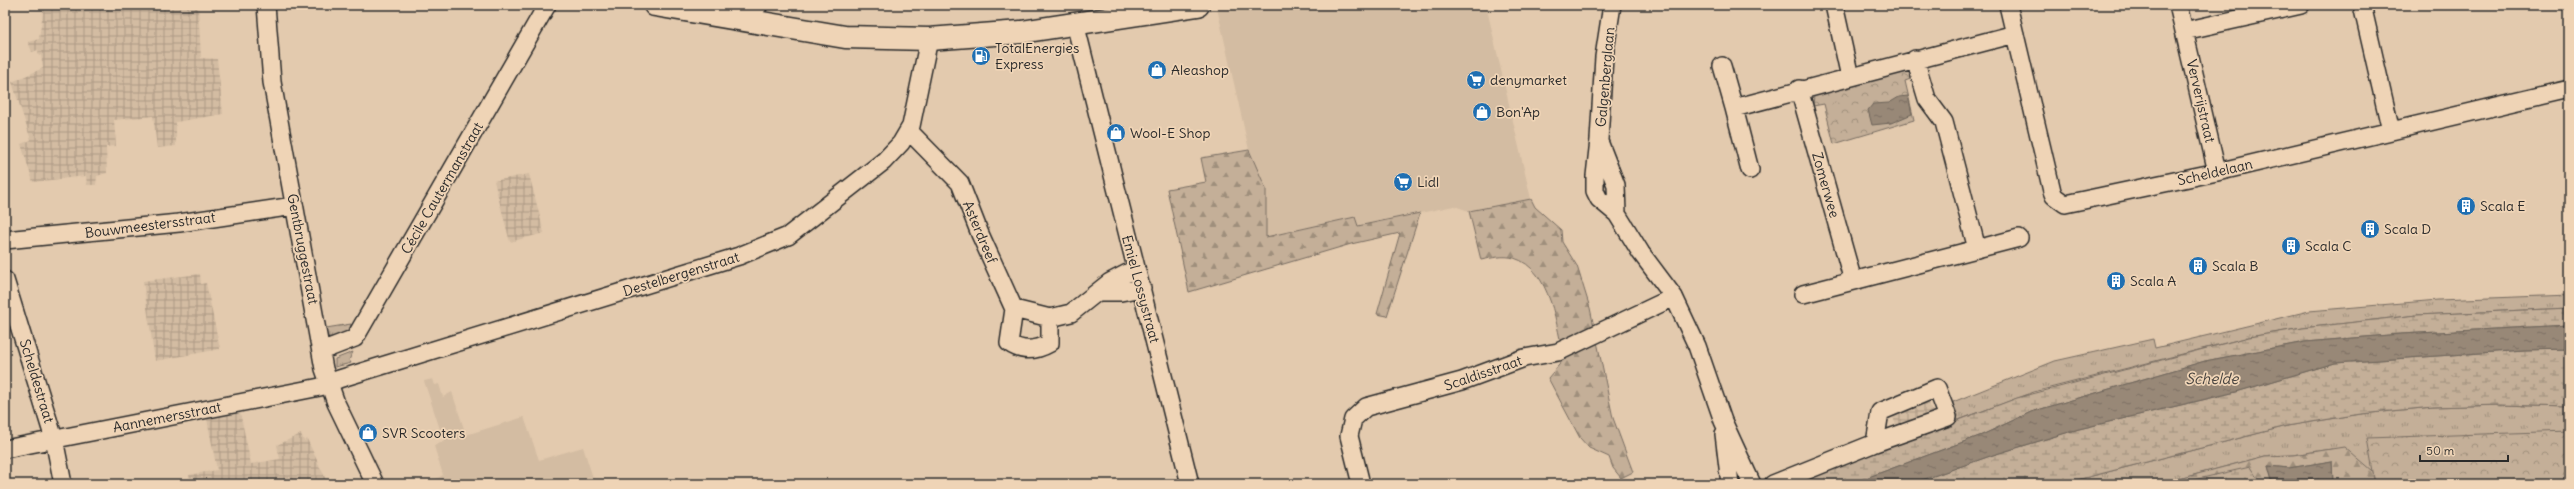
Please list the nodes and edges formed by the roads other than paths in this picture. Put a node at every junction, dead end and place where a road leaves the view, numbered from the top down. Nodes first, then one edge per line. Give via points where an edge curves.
1 (266, 5) edge
2 (546, 5) edge
3 (655, 5) edge
4 (759, 5) edge
5 (1198, 5) edge
6 (1834, 5) edge
7 (2008, 5) edge
8 (2178, 5) edge
9 (2301, 5) edge
10 (2362, 5) edge
11 (1611, 8) edge
12 (741, 19) junction
13 (1075, 23) junction
14 (2184, 31) junction
15 (2015, 34) junction
16 (929, 39) junction
17 (1916, 59) junction
18 (1722, 66) dead end
19 (1850, 77) junction
20 (1799, 89) junction
21 (2569, 89) edge
22 (1734, 108) junction
23 (2391, 131) junction
24 (905, 137) junction
25 (1750, 170) dead end
26 (2217, 172) junction
27 (294, 206) junction
28 (2019, 238) dead end
29 (5, 240) edge
30 (1977, 249) junction
31 (1135, 269) junction
32 (5, 280) edge
33 (1853, 281) junction
34 (1142, 288) junction
35 (1100, 292) junction
36 (1803, 294) dead end
37 (1674, 297) junction
38 (1014, 309) junction
39 (1050, 318) junction
40 (321, 351) junction
41 (328, 383) junction
42 (1723, 421) junction
43 (54, 439) junction
44 (1875, 443) dead end
45 (5, 449) edge
46 (63, 484) edge
47 (375, 484) edge
48 (1190, 484) edge
49 (1361, 484) edge
50 (1730, 484) edge
51 (1752, 484) edge
52 (1773, 484) edge

1 - 27 street, Gentbruggestraat via 272,82
2 - 40 street, Cécile Cautermanstraat via 355,338
3 - 12 main road
4 - 12 street
5 - 13 main road
6 - 19 street
7 - 15 street, Scheldelaan
8 - 14 street, Ververijstraat
9 - 14 street
10 - 23 street
11 - 37 street, Galgenberglaan via 1604,57 1599,140 1616,186 1617,214 1641,253
12 - 16 main road via 845,36
13 - 16 main road via 983,36
13 - 31 street, Emiel Lossystraat
14 - 26 street, Ververijstraat
15 - 17 street
15 - 26 street, Scheldelaan via 2052,191 2059,201 2071,204
16 - 24 street
17 - 19 street
17 - 30 street via 1927,99 1944,122
18 - 22 street
19 - 20 street
20 - 22 street
20 - 33 street, Zomerwee
21 - 23 street, Scheldelaan
22 - 25 street
23 - 26 street, Scheldelaan
24 - 38 street, Asterdreef via 939,161 960,183
24 - 41 street, Destelbergenstraat via 884,161 788,236 740,256
27 - 29 street, Bouwmeestersstraat via 179,223
27 - 40 street, Gentbruggestraat
28 - 30 street
30 - 33 street
31 - 34 street, Emiel Lossystraat
31 - 35 street via 1110,282
32 - 43 street, Scheldestraat
33 - 36 street
34 - 35 street
34 - 48 street, Emiel Lossystraat
35 - 39 street via 1071,313
37 - 42 street via 1697,346
37 - 49 street, Scaldisstraat via 1558,352 1508,363 1462,382 1366,407 1353,419 1349,436
38 - 39 street
38 - 39 street via 1009,343 1019,350 1040,349 1050,343
40 - 41 street, Gentbruggestraat
41 - 43 street, Aannemersstraat via 313,389
41 - 47 street, Gentbruggestraat
42 - 50 street
42 - 51 street
43 - 45 street, Aannemersstraat
43 - 46 street, Scheldestraat
44 - 52 street

